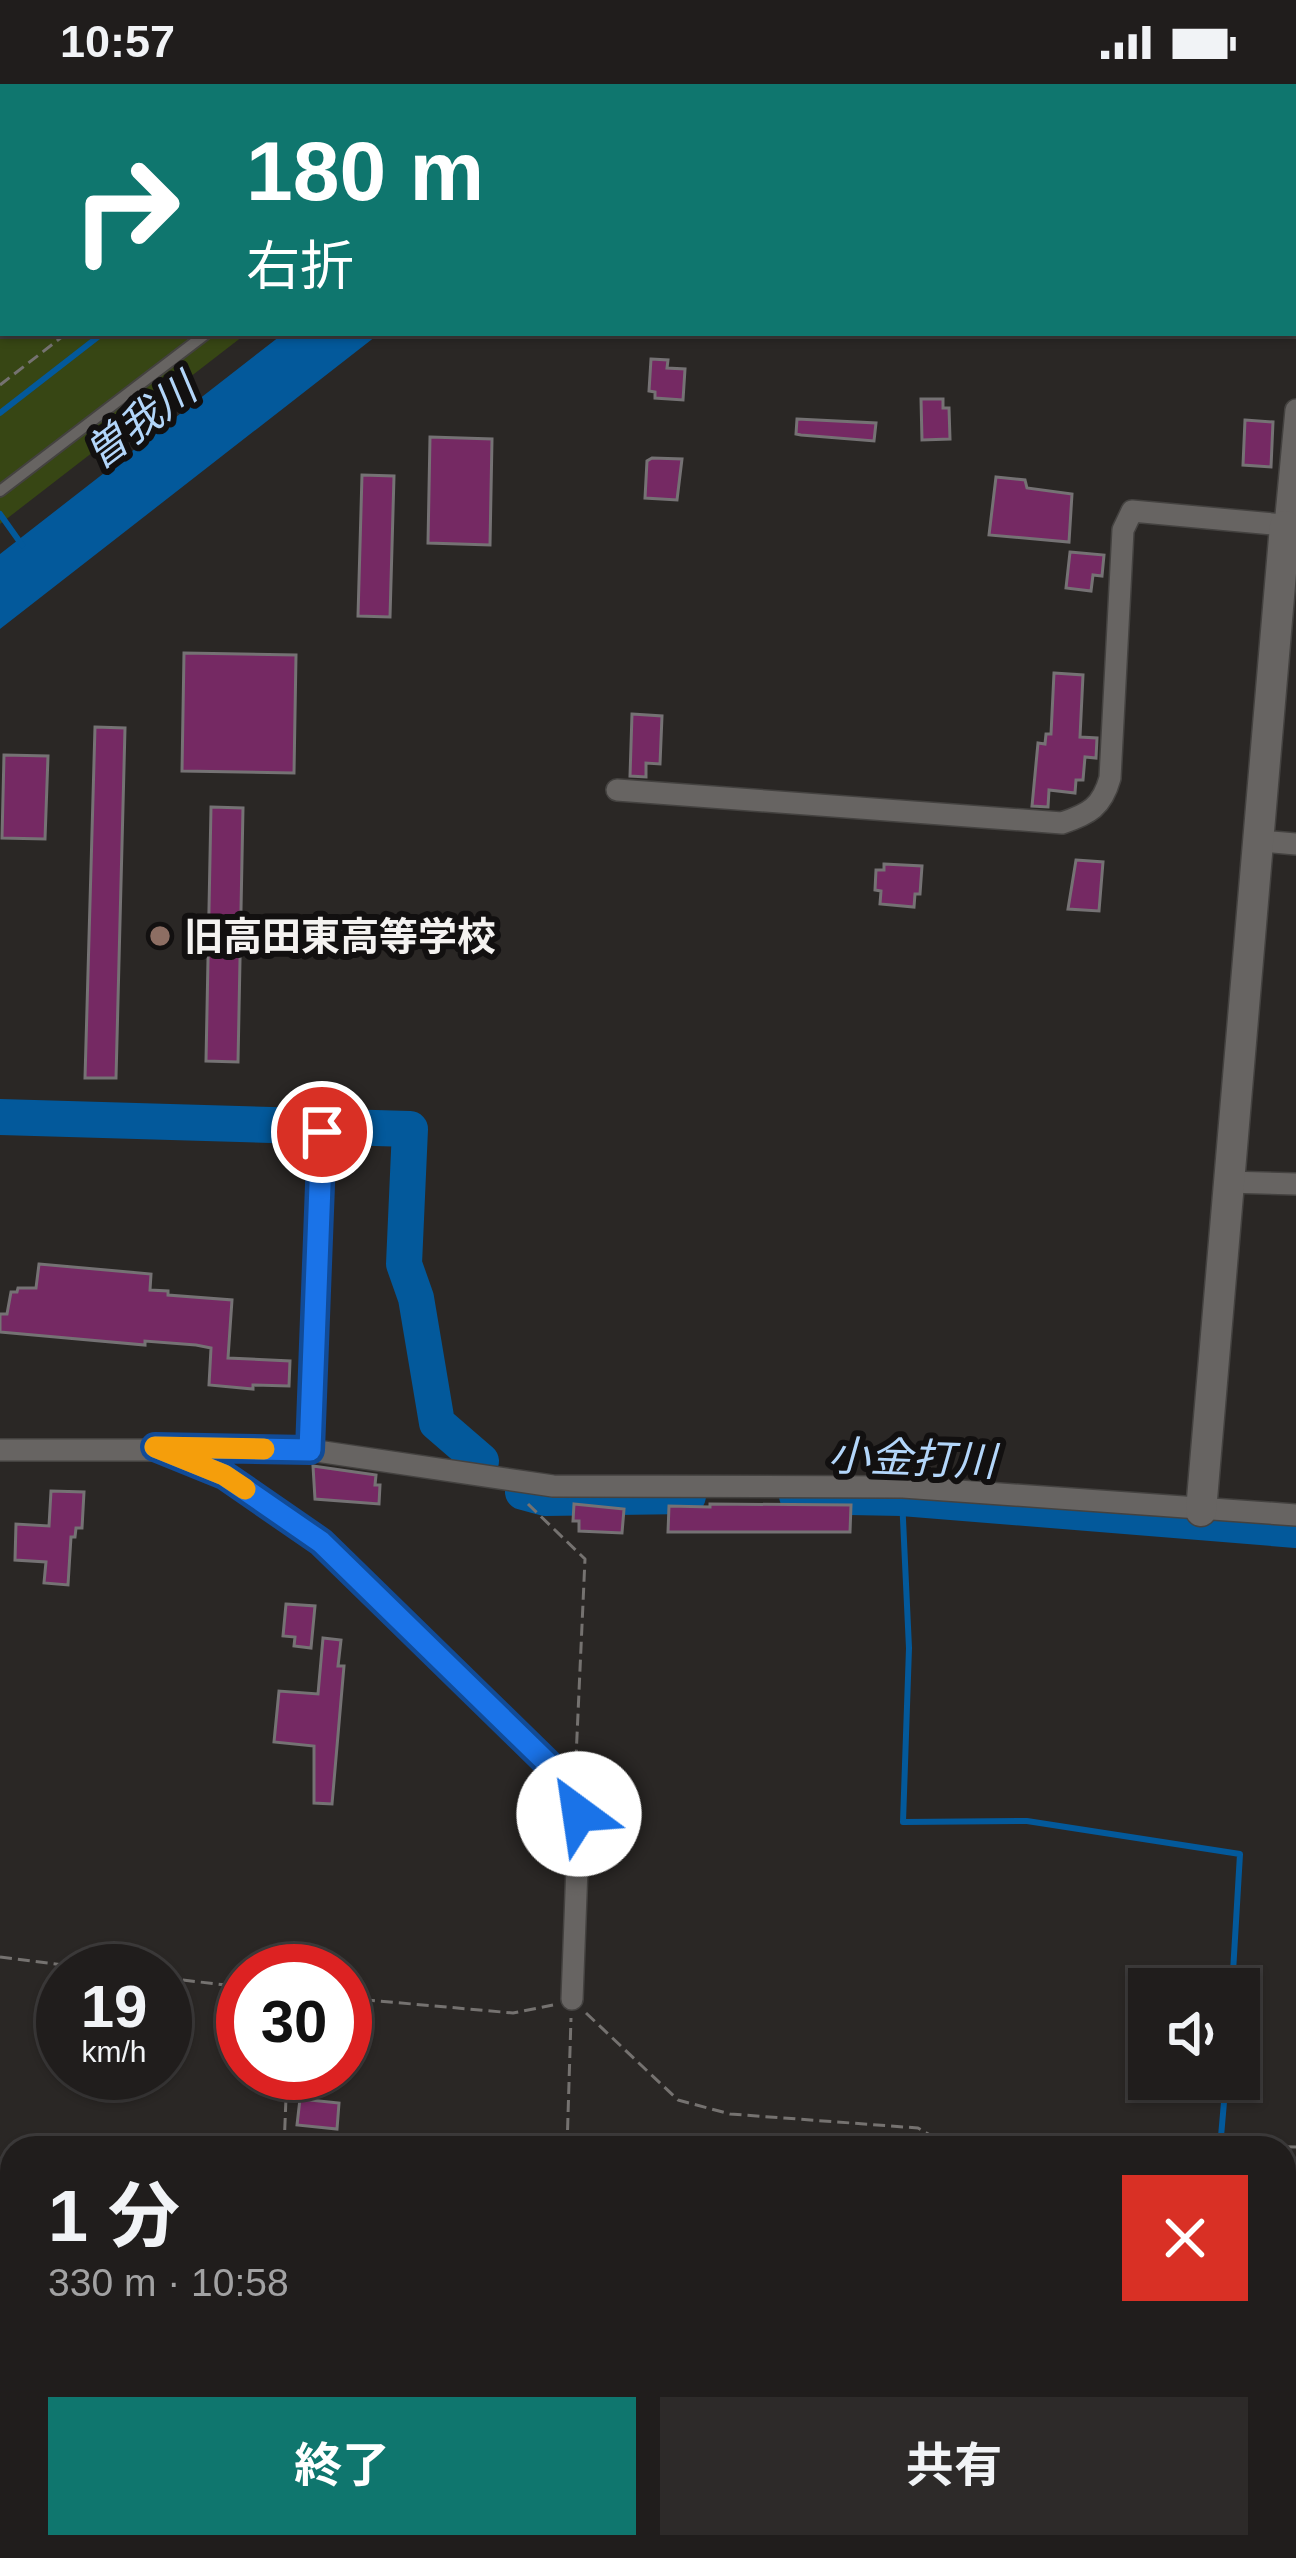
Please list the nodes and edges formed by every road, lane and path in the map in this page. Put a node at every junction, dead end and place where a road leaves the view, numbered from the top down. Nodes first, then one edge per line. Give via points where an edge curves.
1 (63, 336) edge
2 (203, 336) edge
3 (0, 385) edge
4 (1296, 410) edge
5 (0, 491) edge
6 (1290, 526) edge
7 (617, 790) dead end
8 (1260, 841) junction
9 (1296, 844) edge
10 (322, 1132) dead end
11 (1227, 1182) junction
12 (1296, 1184) edge
13 (155, 1447) junction
14 (0, 1450) edge
15 (310, 1450) junction
16 (501, 1478) junction
17 (1201, 1511) junction
18 (1296, 1515) edge
19 (574, 1789) junction
20 (0, 1957) edge
21 (36, 1962) edge
22 (572, 1999) junction
23 (372, 2000) edge
24 (286, 2100) edge
25 (284, 2136) edge
26 (567, 2136) edge
27 (960, 2136) edge

1 - 3 path
2 - 5 lane
4 - 6 street
6 - 7 street via 1132,511 1123,530 1110,778 1091,813 1062,823
6 - 8 street
8 - 9 street
8 - 11 street
10 - 15 street
11 - 12 street
11 - 17 street
13 - 14 street
13 - 15 street
13 - 19 street via 224,1475 321,1542
15 - 16 street
16 - 17 street via 553,1486 903,1487
16 - 19 path via 585,1559
17 - 18 street
19 - 22 street
20 - 21 path
22 - 23 path via 514,2013
22 - 26 path
22 - 27 path via 678,2100 730,2114
24 - 25 path

